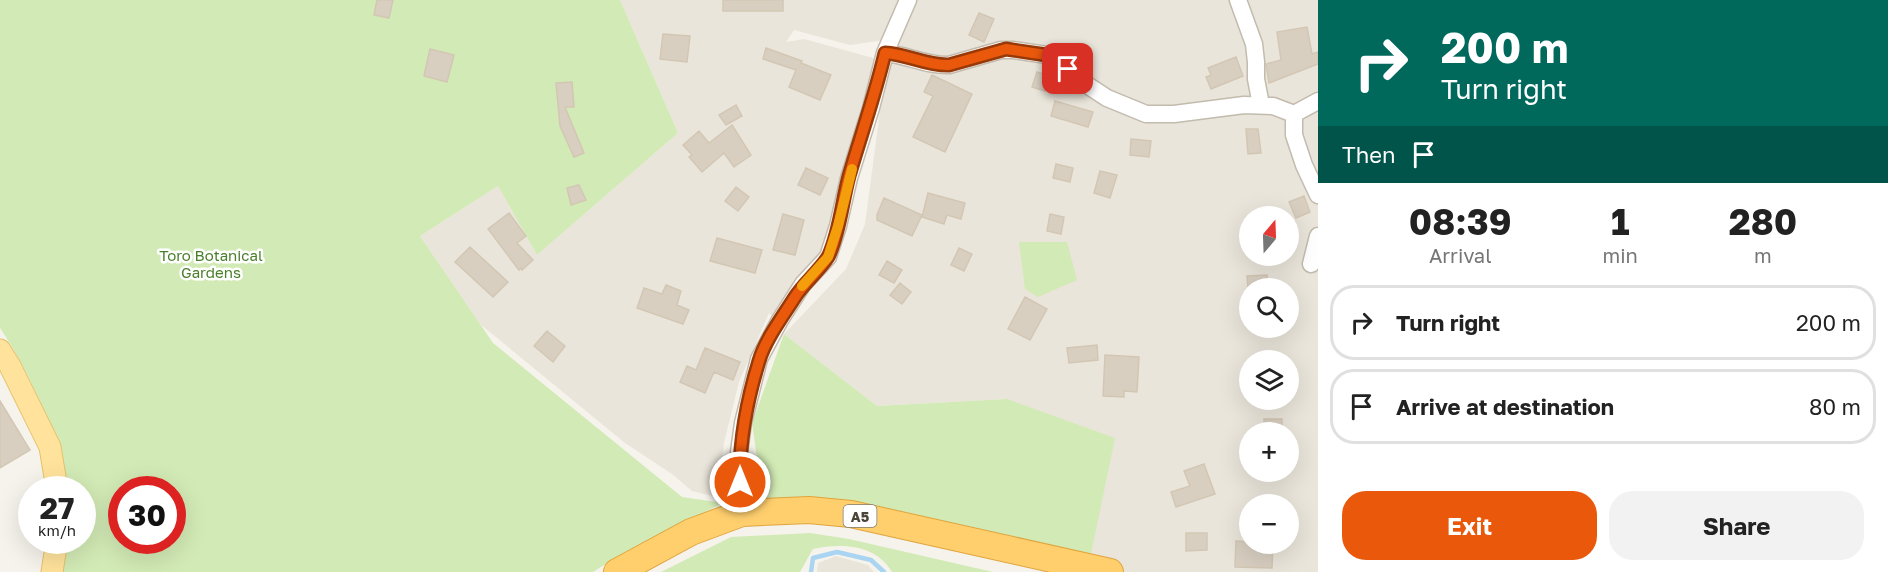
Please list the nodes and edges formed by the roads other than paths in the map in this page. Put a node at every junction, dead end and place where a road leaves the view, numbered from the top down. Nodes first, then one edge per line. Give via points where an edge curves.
1 (908, 0) edge
2 (1238, 0) edge
3 (885, 53) junction
4 (1318, 101) edge
5 (1262, 105) junction
6 (1294, 114) junction
7 (1318, 195) edge
8 (1318, 236) edge
9 (1311, 264) dead end
10 (0, 350) edge
11 (55, 476) edge
12 (742, 513) junction
13 (55, 554) edge
14 (52, 572) edge
15 (617, 572) edge
16 (1110, 572) edge

1 - 3 street
2 - 5 street via 1254,44
3 - 5 street via 940,65 1006,49 1053,56 1107,98 1146,114
3 - 12 street via 828,257 803,284 759,359 743,423
4 - 6 street
5 - 6 street
6 - 7 street via 1294,135
8 - 9 street
10 - 11 main road via 50,447
12 - 15 highway, A5 via 691,532
12 - 16 highway, A5 via 809,510 851,514
13 - 14 main road

